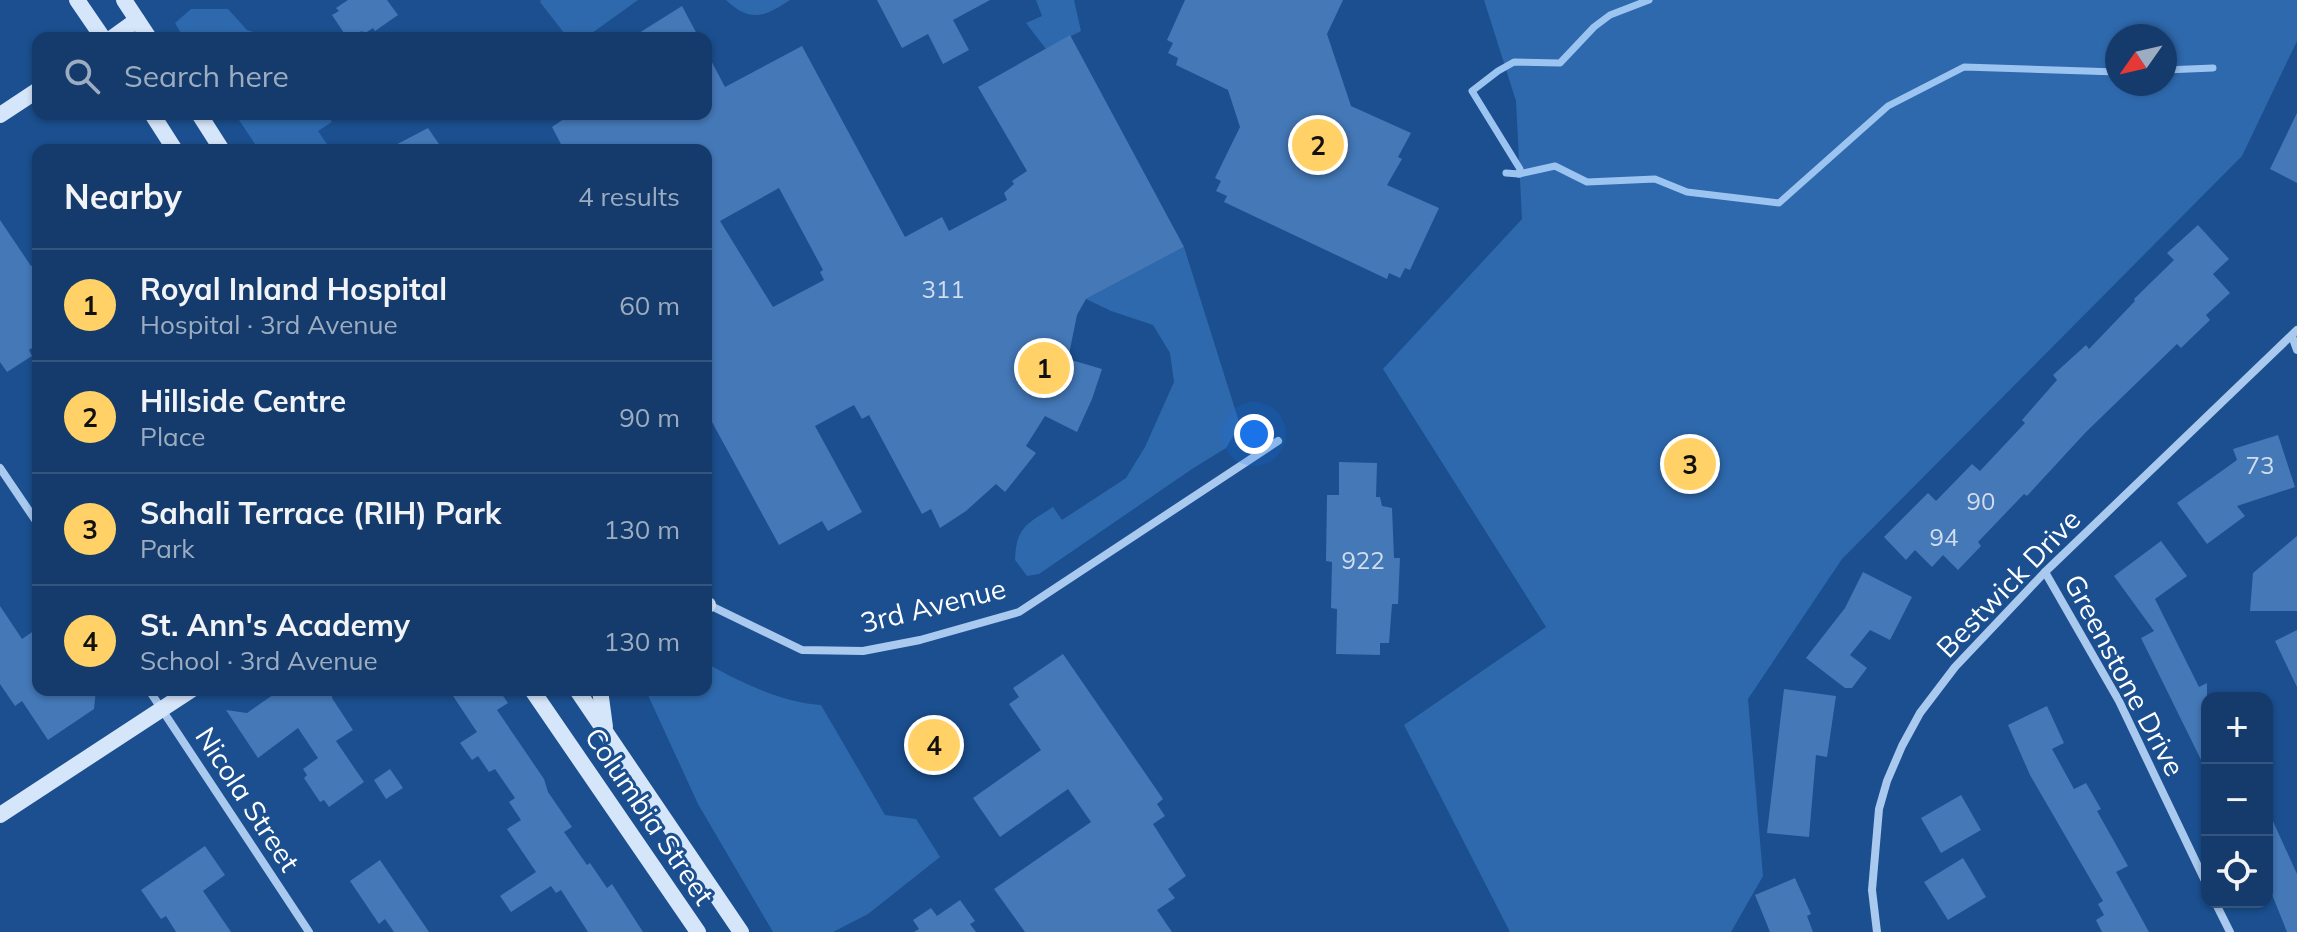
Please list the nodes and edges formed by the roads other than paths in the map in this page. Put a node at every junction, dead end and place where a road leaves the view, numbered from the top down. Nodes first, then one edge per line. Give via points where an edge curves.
1 (77, 0) edge
2 (124, 0) edge
3 (137, 20) junction
4 (99, 32) edge
5 (120, 32) edge
6 (145, 32) edge
7 (32, 94) edge
8 (0, 115) edge
9 (156, 120) edge
10 (203, 120) edge
11 (171, 144) edge
12 (218, 144) edge
13 (2295, 333) edge
14 (2297, 350) edge
15 (1278, 441) dead end
16 (0, 468) edge
17 (32, 515) edge
18 (2045, 572) junction
19 (712, 607) edge
20 (153, 696) edge
21 (182, 696) edge
22 (536, 696) edge
23 (581, 696) edge
24 (601, 696) edge
25 (162, 709) junction
26 (606, 733) junction
27 (0, 815) edge
28 (2201, 872) edge
29 (2218, 908) edge
30 (309, 932) edge
31 (698, 932) edge
32 (741, 932) edge
33 (1877, 932) edge
34 (2230, 932) edge

1 - 4 main road
2 - 3 main road
3 - 5 main road
3 - 6 main road
7 - 8 main road
9 - 11 main road
10 - 12 main road
13 - 14 street
13 - 18 street, Bestwick Drive
15 - 19 street, 3rd Avenue via 1019,612 992,620 863,651 802,650
16 - 17 street
18 - 28 street, Greenstone Drive via 2119,701
18 - 33 street, Bestwick Drive via 1955,667 1902,746 1886,784 1874,848
20 - 25 street, Nicola Street
21 - 25 main road
22 - 31 main road, Columbia Street
23 - 26 main road, Columbia Street
24 - 26 main road
25 - 27 main road
25 - 30 street, Nicola Street
26 - 32 main road, Columbia Street
29 - 34 street

